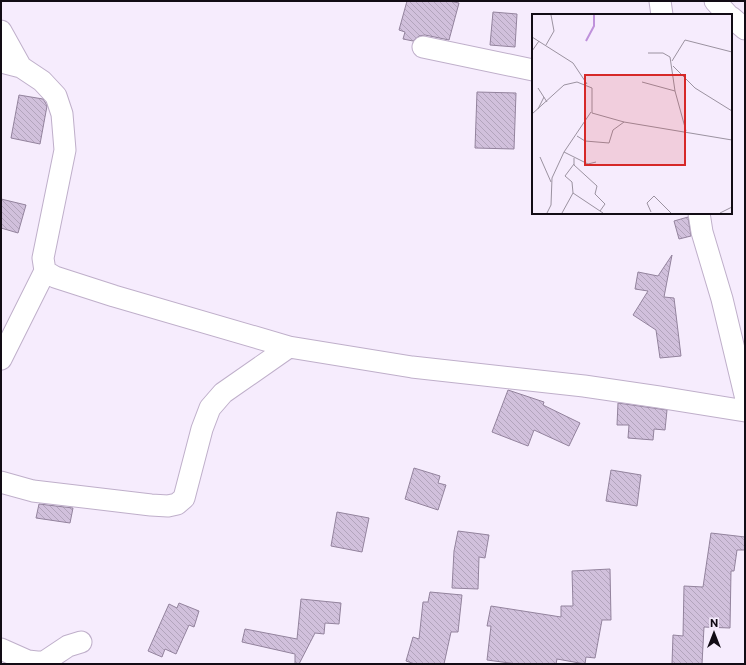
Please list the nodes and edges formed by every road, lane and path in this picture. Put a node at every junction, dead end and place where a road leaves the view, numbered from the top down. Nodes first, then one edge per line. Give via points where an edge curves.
1 (660, 1) edge
2 (715, 1) edge
3 (662, 14) edge
4 (727, 14) edge
5 (732, 19) edge
6 (745, 29) edge
7 (1, 31) edge
8 (423, 47) dead end
9 (11, 64) edge
10 (532, 70) edge
11 (699, 214) edge
12 (46, 271) junction
13 (289, 347) junction
14 (1, 359) edge
15 (745, 395) edge
16 (745, 411) edge
17 (1, 482) edge
18 (81, 642) dead end
19 (1, 649) edge

1 - 3 street
2 - 4 street
5 - 6 street
7 - 9 street
8 - 10 street
9 - 12 street via 42,81 56,96 62,114 65,150 42,258
11 - 15 street
12 - 13 street via 55,277 114,296
12 - 14 street
13 - 16 street via 412,367 584,386
13 - 17 street via 223,393 210,408 184,498 178,504 150,505 33,490
18 - 19 street via 68,646 44,662 28,661

